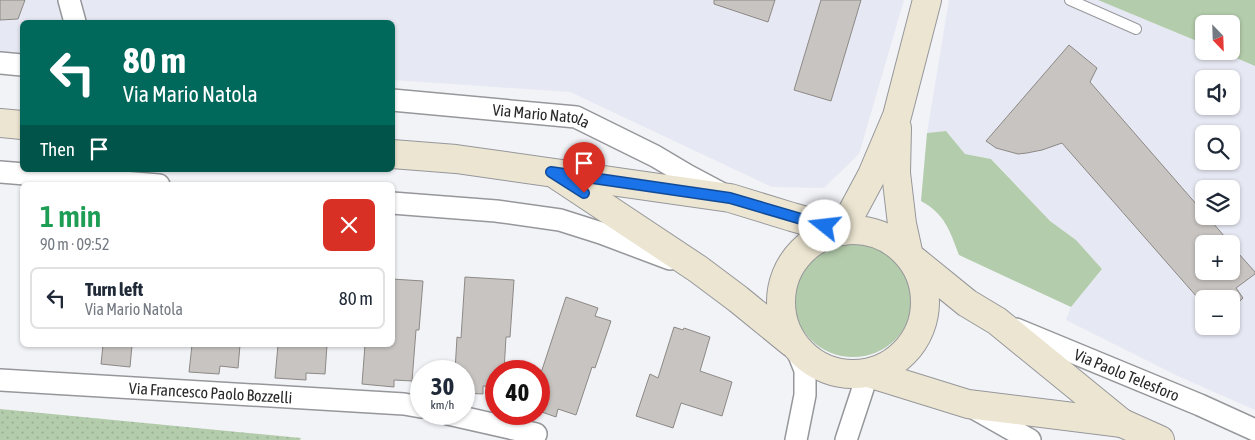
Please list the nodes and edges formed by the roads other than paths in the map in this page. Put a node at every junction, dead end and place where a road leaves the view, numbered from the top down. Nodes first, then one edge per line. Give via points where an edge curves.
1 (69, 0) edge
2 (927, 0) edge
3 (1070, 0) edge
4 (74, 20) edge
5 (1136, 29) dead end
6 (0, 63) edge
7 (20, 65) edge
8 (395, 100) edge
9 (897, 116) junction
10 (0, 123) edge
11 (20, 125) edge
12 (395, 154) edge
13 (0, 172) edge
14 (551, 172) junction
15 (123, 182) edge
16 (730, 198) junction
17 (395, 203) edge
18 (842, 231) junction
19 (908, 256) junction
20 (698, 270) junction
21 (997, 321) junction
22 (795, 346) junction
23 (868, 373) junction
24 (0, 380) edge
25 (968, 404) junction
26 (410, 405) edge
27 (475, 420) edge
28 (1122, 423) junction
29 (1255, 430) edge
30 (536, 434) dead end
31 (796, 440) edge
32 (846, 440) edge
33 (1030, 440) edge
34 (1160, 440) edge

1 - 4 street
2 - 9 street
3 - 5 lane
6 - 7 street
8 - 16 street, Via Mario Natola via 576,117
9 - 18 street via 872,175
9 - 19 street via 896,173
10 - 11 street
12 - 14 street, Via Mario Natola
13 - 15 street
14 - 16 street, Via Mario Natola
14 - 20 street, Via Mario Natola
16 - 18 street, Via Mario Natola
17 - 20 street, Via Mario Natola via 560,220
18 - 19 street via 866,231 879,235 892,241
18 - 22 street via 820,238 798,254 783,282 781,314
19 - 21 street, Via Paolo Telesforo via 967,303
19 - 23 street via 923,283 925,308 922,322 905,353
20 - 22 street, Via Mario Natola
21 - 28 street, Via Paolo Telesforo
21 - 29 street, Via Paolo Telesforo
22 - 23 street via 805,357 830,371
22 - 31 street via 805,370 805,395
23 - 25 street, Via Paolo Telesforo
23 - 32 street
24 - 26 street, Via Francesco Paolo Bozzelli
25 - 28 street, Via Paolo Telesforo
25 - 33 street, Via Paolo Telesforo
27 - 30 street
28 - 34 street, Via Paolo Telesforo

